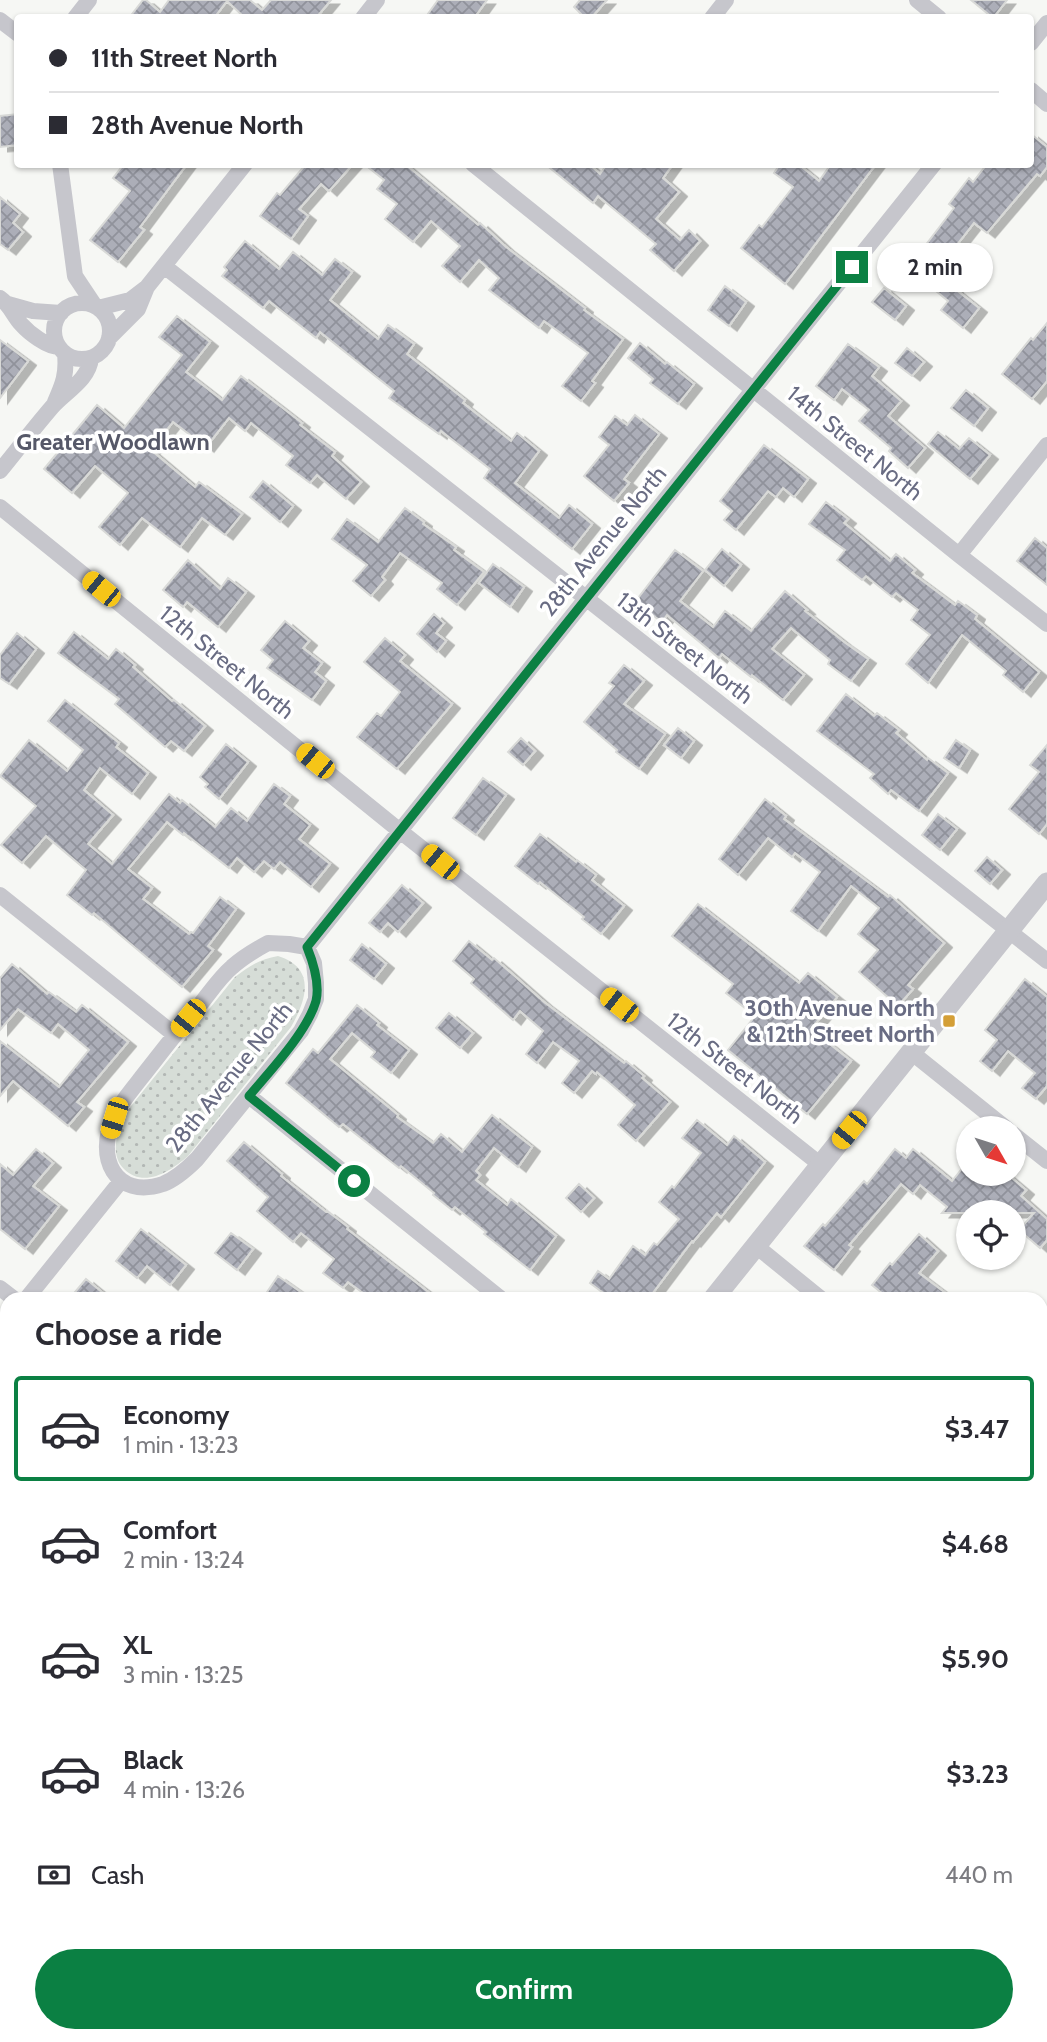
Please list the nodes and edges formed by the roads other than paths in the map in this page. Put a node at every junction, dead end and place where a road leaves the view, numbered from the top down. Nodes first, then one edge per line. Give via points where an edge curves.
1 (89, 0) edge
2 (377, 0) edge
3 (726, 0) edge
4 (917, 0) edge
5 (78, 14) edge
6 (366, 14) edge
7 (715, 14) edge
8 (934, 14) edge
9 (0, 20) edge
10 (1047, 23) edge
11 (14, 31) edge
12 (1034, 39) edge
13 (61, 168) edge
14 (242, 168) edge
15 (478, 168) edge
16 (931, 168) edge
17 (164, 266) junction
18 (75, 276) junction
19 (147, 287) junction
20 (4, 301) edge
21 (97, 307) junction
22 (62, 312) junction
23 (109, 338) junction
24 (62, 350) junction
25 (91, 358) junction
26 (753, 390) junction
27 (54, 405) junction
28 (1047, 445) edge
29 (0, 471) edge
30 (0, 507) edge
31 (959, 555) junction
32 (586, 599) junction
33 (1047, 624) edge
34 (400, 831) junction
35 (1047, 883) edge
36 (0, 895) edge
37 (1009, 930) junction
38 (307, 947) junction
39 (1047, 961) edge
40 (175, 1035) junction
41 (911, 1052) junction
42 (249, 1096) junction
43 (991, 1116) edge
44 (1026, 1144) edge
45 (1047, 1161) edge
46 (821, 1165) junction
47 (121, 1181) junction
48 (756, 1246) junction
49 (32, 1292) edge
50 (493, 1292) edge
51 (719, 1292) edge
52 (813, 1292) edge

1 - 5 street
2 - 6 street
3 - 7 street
4 - 8 street
9 - 11 street
10 - 12 street
13 - 18 street
14 - 17 street
15 - 26 street, 14th Street North
16 - 26 street, 28th Avenue North
17 - 19 street
17 - 32 street, 13th Street North
18 - 21 street
18 - 22 street
19 - 21 street via 130,299
19 - 23 street via 138,309
20 - 22 street via 33,311
20 - 24 street via 21,324
21 - 22 street via 76,303
21 - 23 street via 108,319
22 - 24 street via 54,330
23 - 25 street
24 - 25 street via 73,358
24 - 27 street via 65,379
25 - 27 street via 73,388
26 - 31 street, 14th Street North
26 - 32 street, 28th Avenue North
27 - 29 street
28 - 31 street
30 - 34 street, 12th Street North
31 - 33 street, 14th Street North
32 - 34 street, 28th Avenue North
32 - 37 street, 13th Street North
34 - 38 street, 28th Avenue North
34 - 46 street, 12th Street North
35 - 37 street
36 - 40 street
37 - 39 street, 13th Street North
37 - 41 street
38 - 40 street via 268,943 247,955 230,968
38 - 42 street, 28th Avenue North via 314,963 317,999 301,1031
40 - 47 street via 114,1118 106,1154
41 - 43 street
41 - 46 street
42 - 47 street, 28th Avenue North via 182,1173 151,1187 136,1188
42 - 50 street
44 - 45 street
46 - 48 street
47 - 49 street
48 - 51 street
48 - 52 street

